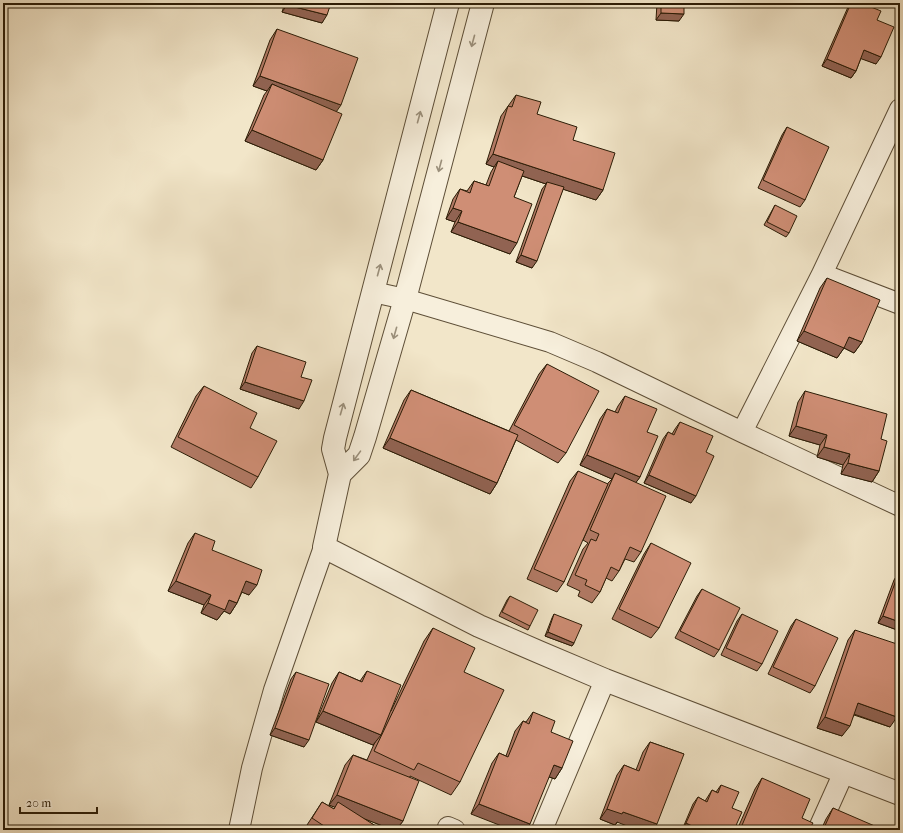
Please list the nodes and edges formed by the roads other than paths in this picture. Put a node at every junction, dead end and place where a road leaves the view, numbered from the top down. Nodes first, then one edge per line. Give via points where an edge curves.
1 (448, 3) edge
2 (483, 3) edge
3 (900, 109) edge
4 (822, 274) junction
5 (373, 292) junction
6 (405, 299) junction
7 (900, 304) edge
8 (742, 432) junction
9 (340, 474) junction
10 (900, 506) edge
11 (324, 547) junction
12 (605, 680) junction
13 (844, 772) junction
14 (900, 794) edge
15 (239, 830) edge
16 (542, 830) edge
17 (818, 830) edge

5 -> 1 street
2 -> 6 street
3 - 4 street
4 - 7 street
4 - 8 street
5 - 6 street
9 -> 5 street via 333,449
6 - 8 street via 550,342
6 -> 9 street via 360,455
8 - 10 street
9 - 11 street
11 - 12 street via 479,626
11 - 15 street via 274,690 252,768
12 - 13 street
12 - 16 street
13 - 14 street
13 - 17 street

